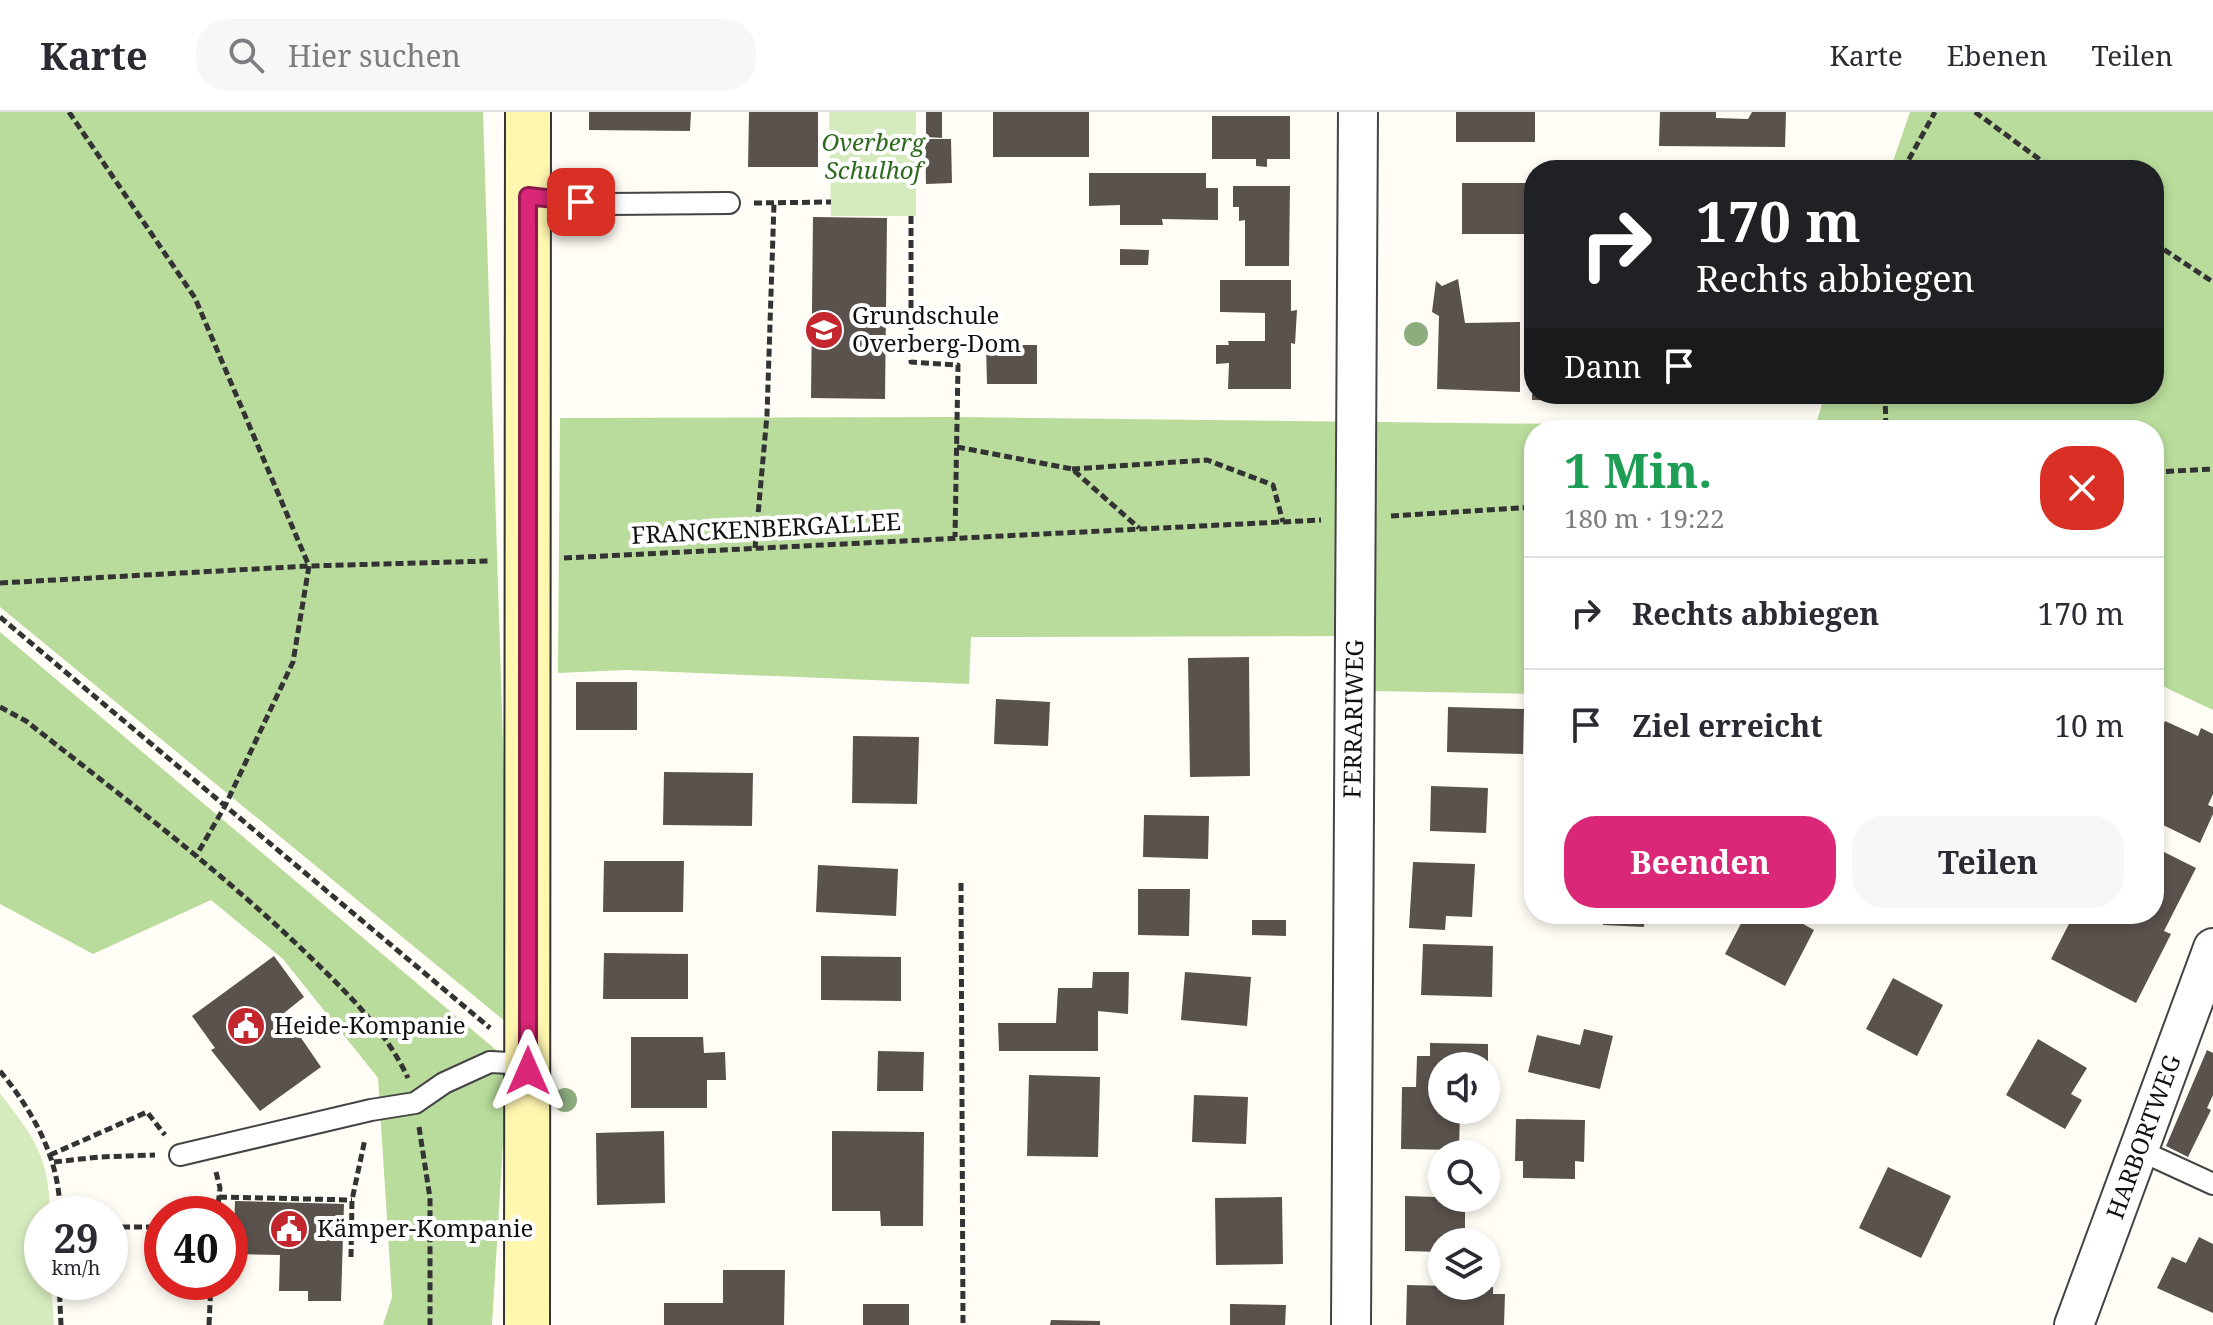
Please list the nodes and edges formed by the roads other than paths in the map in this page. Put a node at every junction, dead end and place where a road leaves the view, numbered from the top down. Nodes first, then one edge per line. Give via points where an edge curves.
1 (528, 112) edge
2 (1358, 112) edge
3 (528, 196) junction
4 (729, 203) road end
5 (2213, 948) edge
6 (527, 1064) junction
7 (2139, 1150) junction
8 (180, 1155) road end
9 (2213, 1184) edge
10 (527, 1325) edge
11 (1351, 1325) edge
12 (2074, 1325) edge

1 - 3 street
2 - 11 street, FERRARIWEG
3 - 4 lane via 608,204
3 - 6 street
5 - 7 street, HARBORTWEG
6 - 8 lane via 490,1062 415,1103
6 - 10 street
7 - 9 lane
7 - 12 street, HARBORTWEG

